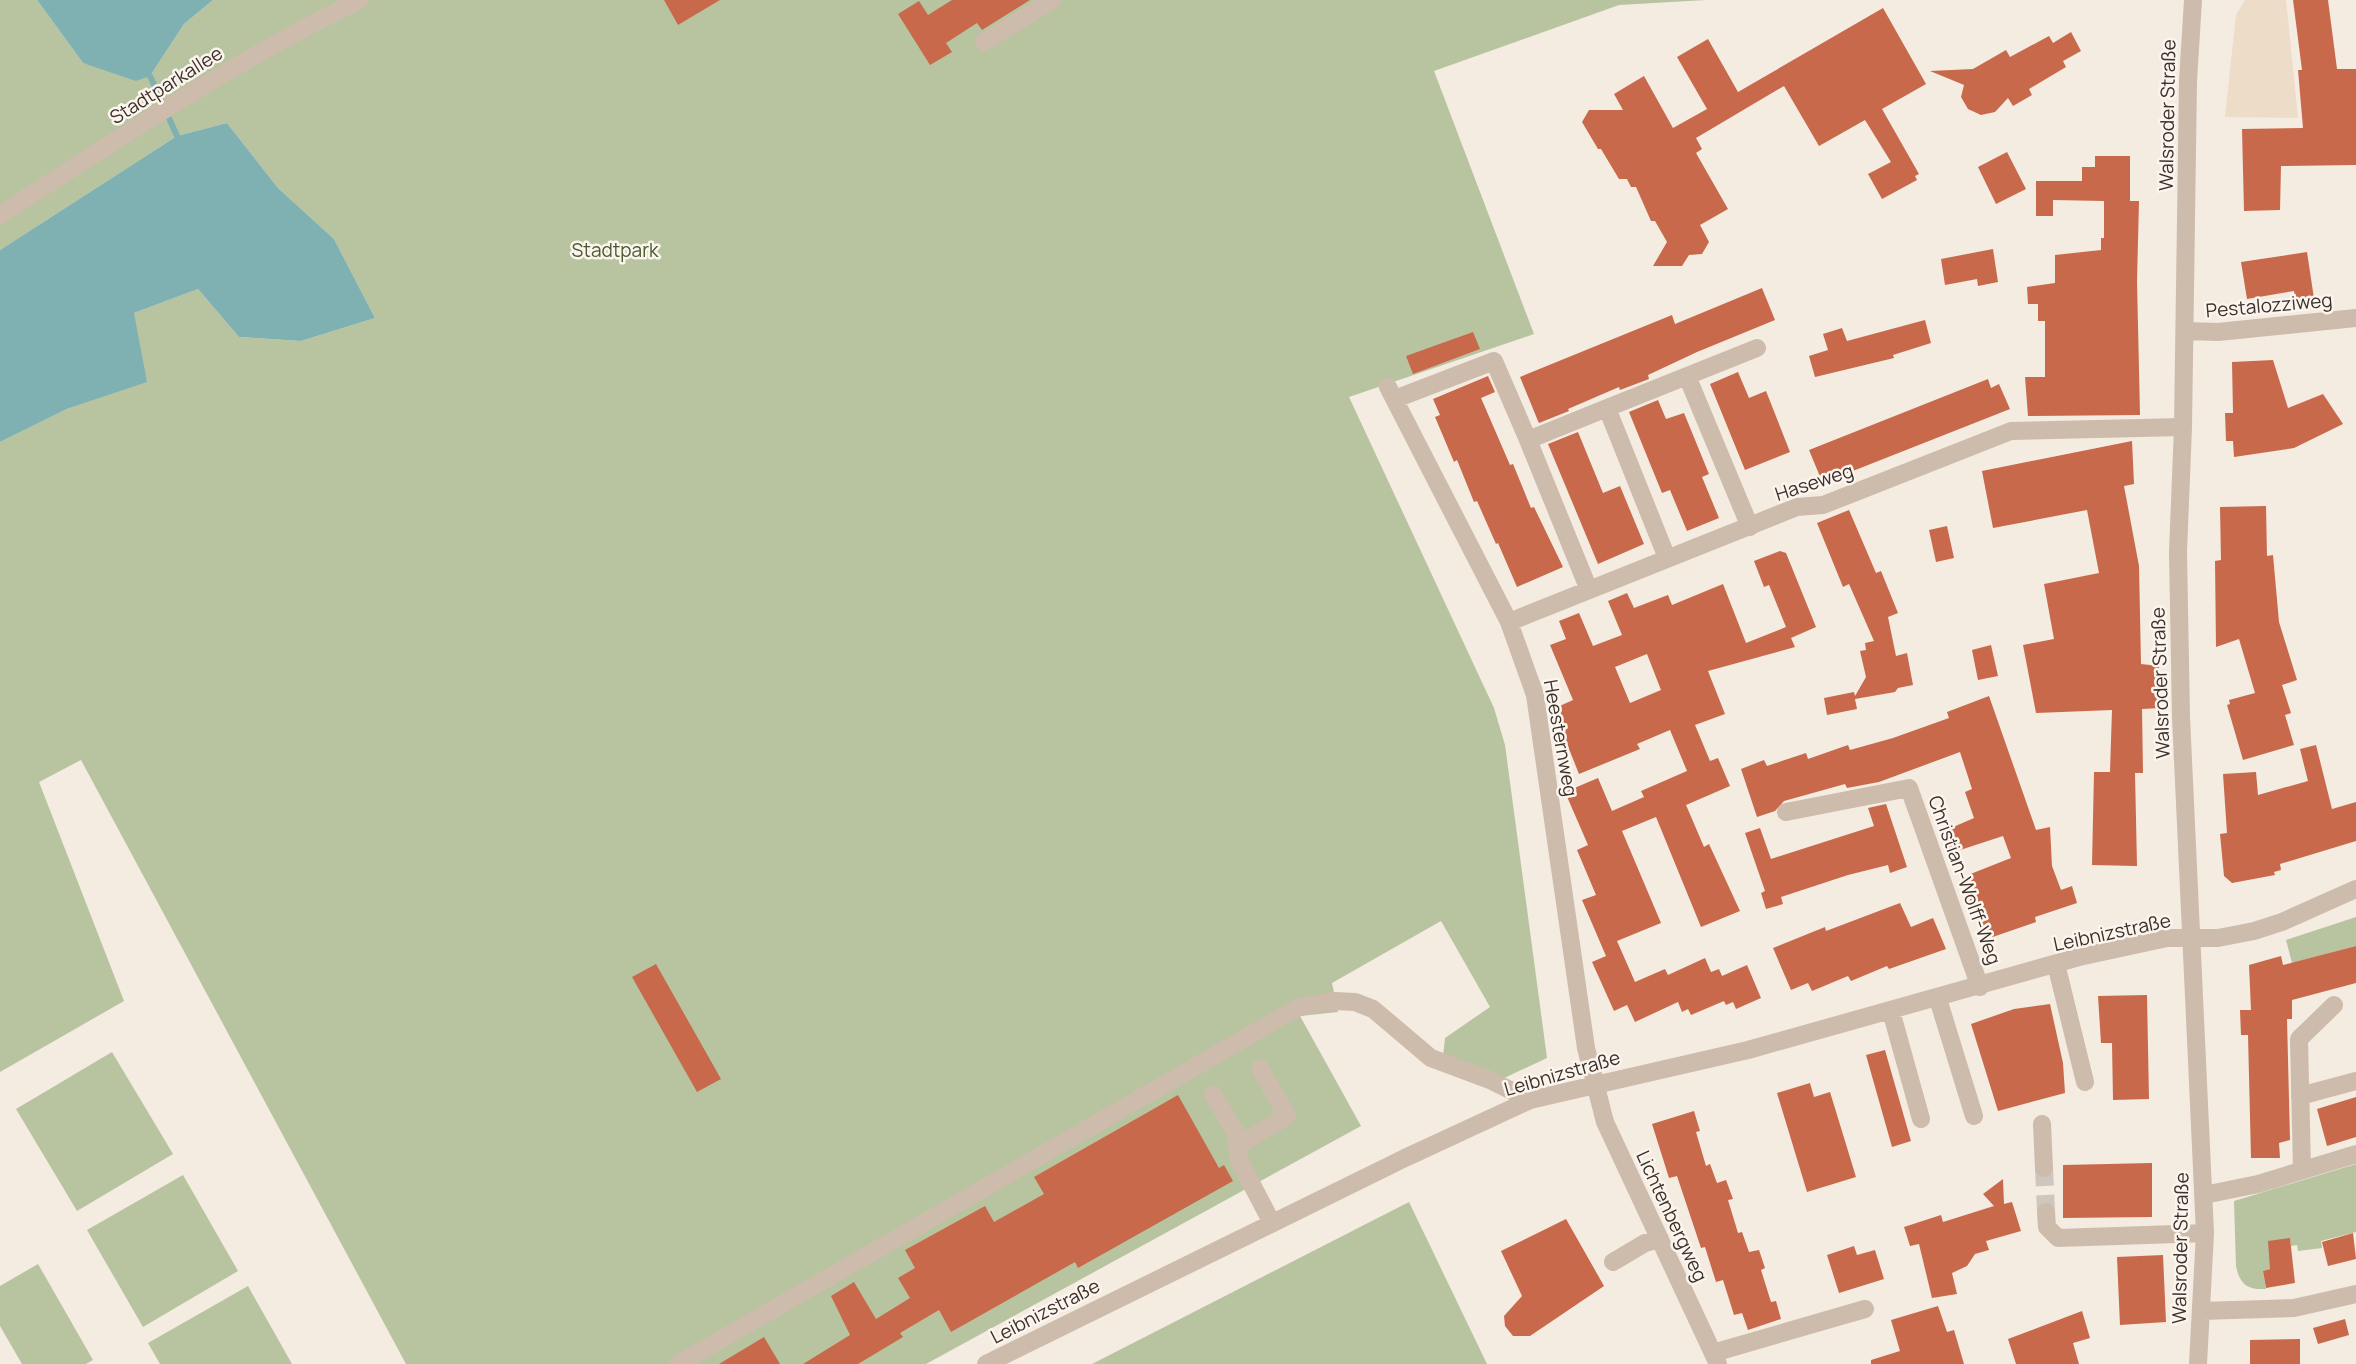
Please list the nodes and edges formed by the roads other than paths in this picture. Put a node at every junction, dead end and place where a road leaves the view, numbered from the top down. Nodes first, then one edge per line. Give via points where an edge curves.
1 (360, 0) edge
2 (1052, 0) edge
3 (2193, 0) edge
4 (984, 42) dead end
5 (0, 215) edge
6 (2356, 318) edge
7 (2185, 331) junction
8 (1756, 348) dead end
9 (1687, 376) junction
10 (1607, 408) junction
11 (2183, 427) junction
12 (1528, 440) junction
13 (1750, 527) junction
14 (1667, 558) junction
15 (1589, 590) junction
16 (1509, 622) junction
17 (1786, 812) dead end
18 (2356, 889) edge
19 (2190, 939) junction
20 (2056, 964) junction
21 (1980, 987) junction
22 (1938, 999) junction
23 (2334, 1005) dead end
24 (1891, 1011) junction
25 (1260, 1068) dead end
26 (2356, 1081) edge
27 (2085, 1082) dead end
28 (1594, 1084) junction
29 (1213, 1094) dead end
30 (2300, 1096) junction
31 (1530, 1100) junction
32 (1974, 1116) dead end
33 (1921, 1119) dead end
34 (2042, 1124) dead end
35 (1237, 1146) junction
36 (2356, 1154) edge
37 (2044, 1168) tunnel mouth
38 (2302, 1170) junction
39 (2204, 1195) junction
40 (2046, 1212) tunnel mouth
41 (1272, 1223) junction
42 (2205, 1233) junction
43 (1660, 1239) junction
44 (1613, 1262) dead end
45 (2356, 1294) edge
46 (1865, 1309) dead end
47 (2202, 1311) junction
48 (1716, 1358) edge
49 (678, 1364) edge
50 (986, 1364) edge
51 (2199, 1364) edge

1 - 5 street, Stadtparkallee via 164,108
2 - 4 street
3 - 7 street, Walsroder Straße
6 - 7 street, Pestalozziweg
7 - 11 street, Walsroder Straße
8 - 9 street
9 - 10 street
9 - 13 street
10 - 12 street
10 - 14 street
11 - 13 street, Haseweg via 2011,431 1823,505 1797,507
11 - 19 street, Walsroder Straße via 2178,552
12 - 15 street
12 - 16 street, Heesternweg via 1494,361 1392,393
13 - 14 street, Haseweg
14 - 15 street, Haseweg
15 - 16 street, Haseweg
16 - 28 street, Heesternweg via 1535,695 1542,733
17 - 21 street, Christian-Wolff-Weg via 1909,788
18 - 19 street, Leibnizstraße via 2255,931
19 - 20 street, Leibnizstraße via 2167,938
19 - 39 street, Walsroder Straße
20 - 21 street, Leibnizstraße
20 - 27 street
21 - 22 street, Leibnizstraße
22 - 24 street, Leibnizstraße
22 - 32 street
23 - 30 street via 2299,1039
24 - 28 street, Leibnizstraße via 1748,1050
24 - 33 street
25 - 35 street via 1287,1116
26 - 30 street
28 - 31 street, Leibnizstraße
28 - 43 street, Lichtenbergweg via 1605,1122
29 - 35 street via 1235,1132
30 - 38 street
31 - 41 street, Leibnizstraße
31 - 49 street via 1431,1058 1373,1009 1335,1001 1299,1007
34 - 37 street
35 - 41 street via 1239,1160
36 - 38 street
38 - 39 street
39 - 42 street, Walsroder Straße
40 - 42 street via 2047,1227 2058,1238
41 - 50 street, Leibnizstraße
42 - 47 street, Walsroder Straße
43 - 44 street
43 - 48 street, Lichtenbergweg
45 - 47 street via 2294,1308
46 - 48 street
47 - 51 street, Walsroder Straße

